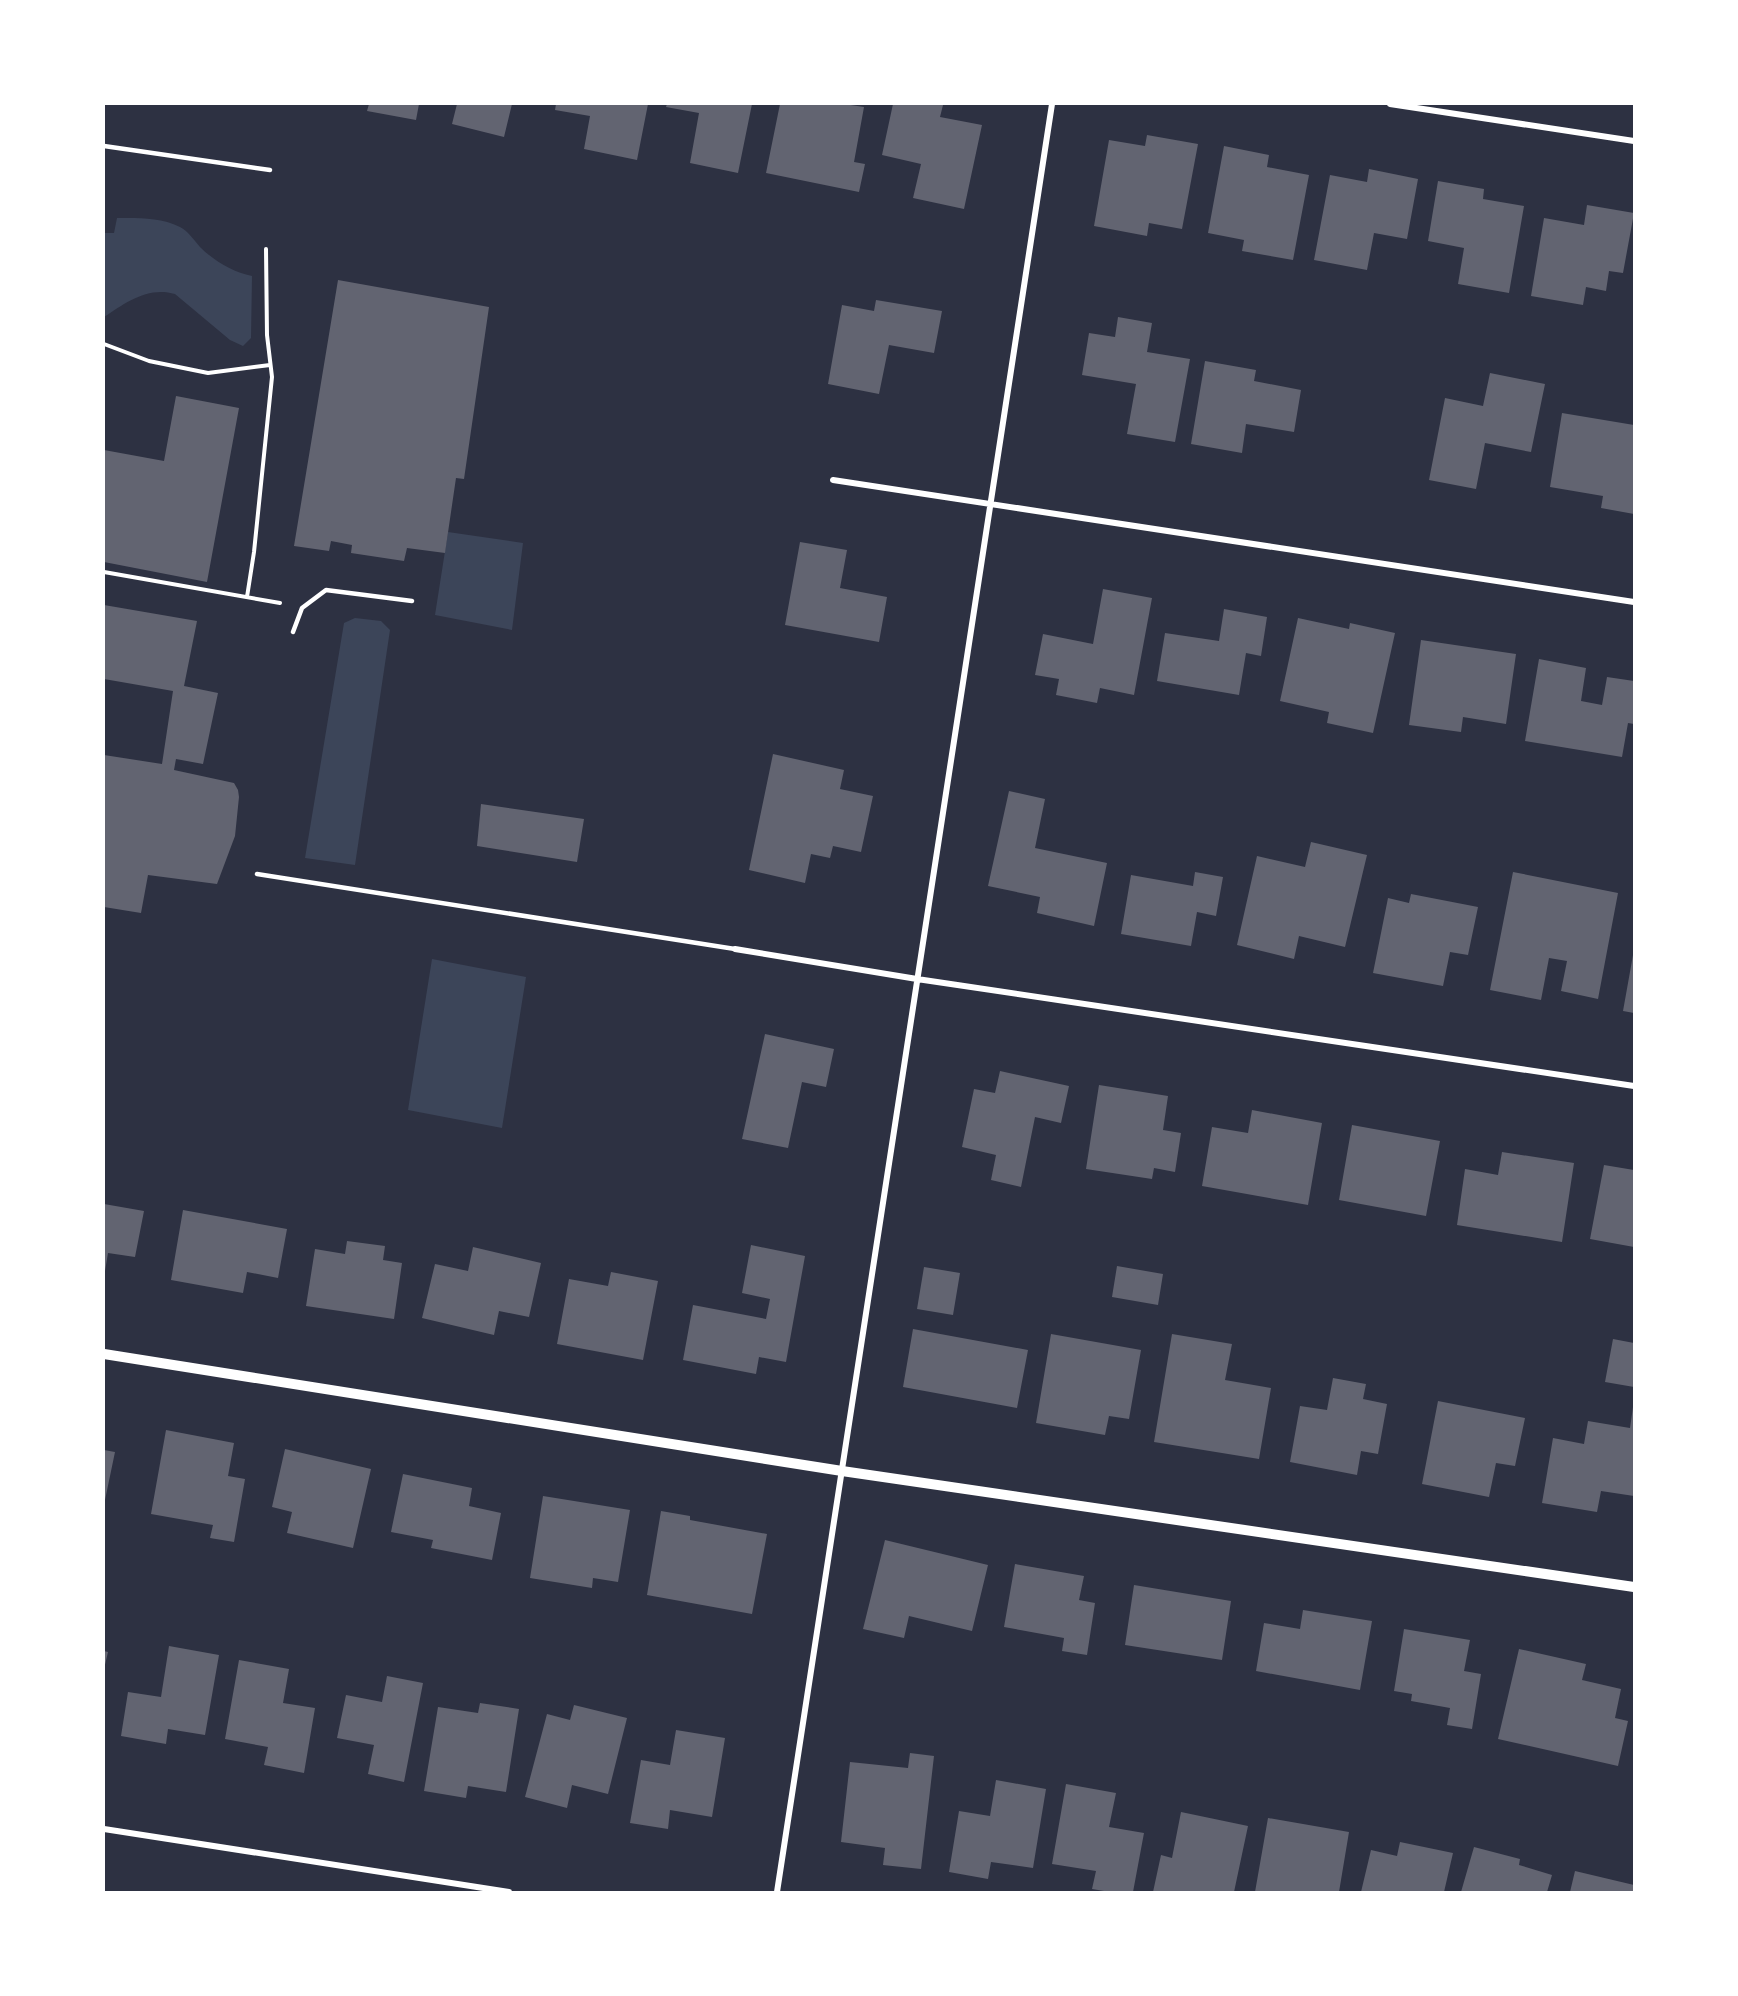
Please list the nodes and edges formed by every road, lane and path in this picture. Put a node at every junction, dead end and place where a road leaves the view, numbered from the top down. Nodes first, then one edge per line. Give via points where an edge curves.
1 (1052, 104) edge
2 (1390, 104) edge
3 (1635, 141) edge
4 (104, 146) edge
5 (270, 170) dead end
6 (266, 249) dead end
7 (104, 344) edge
8 (270, 365) junction
9 (833, 480) dead end
10 (990, 504) junction
11 (104, 572) edge
12 (247, 597) junction
13 (412, 601) dead end
14 (1635, 602) edge
15 (302, 608) junction
16 (293, 632) dead end
17 (257, 874) dead end
18 (735, 949) joint
19 (917, 979) junction
20 (1635, 1086) edge
21 (104, 1354) edge
22 (842, 1471) junction
23 (1635, 1587) edge
24 (104, 1830) edge
25 (509, 1893) edge
26 (777, 1893) edge

1 - 10 street
2 - 3 street
4 - 5 lane
6 - 8 path
7 - 8 path via 150,361 208,373
8 - 12 path via 263,470
9 - 10 street
10 - 14 street
10 - 19 street
11 - 12 path
12 - 15 path
13 - 15 lane via 326,590
15 - 16 lane
17 - 18 lane
18 - 19 street
19 - 20 street
19 - 22 street
21 - 22 street
22 - 23 street
22 - 26 street
24 - 25 street

